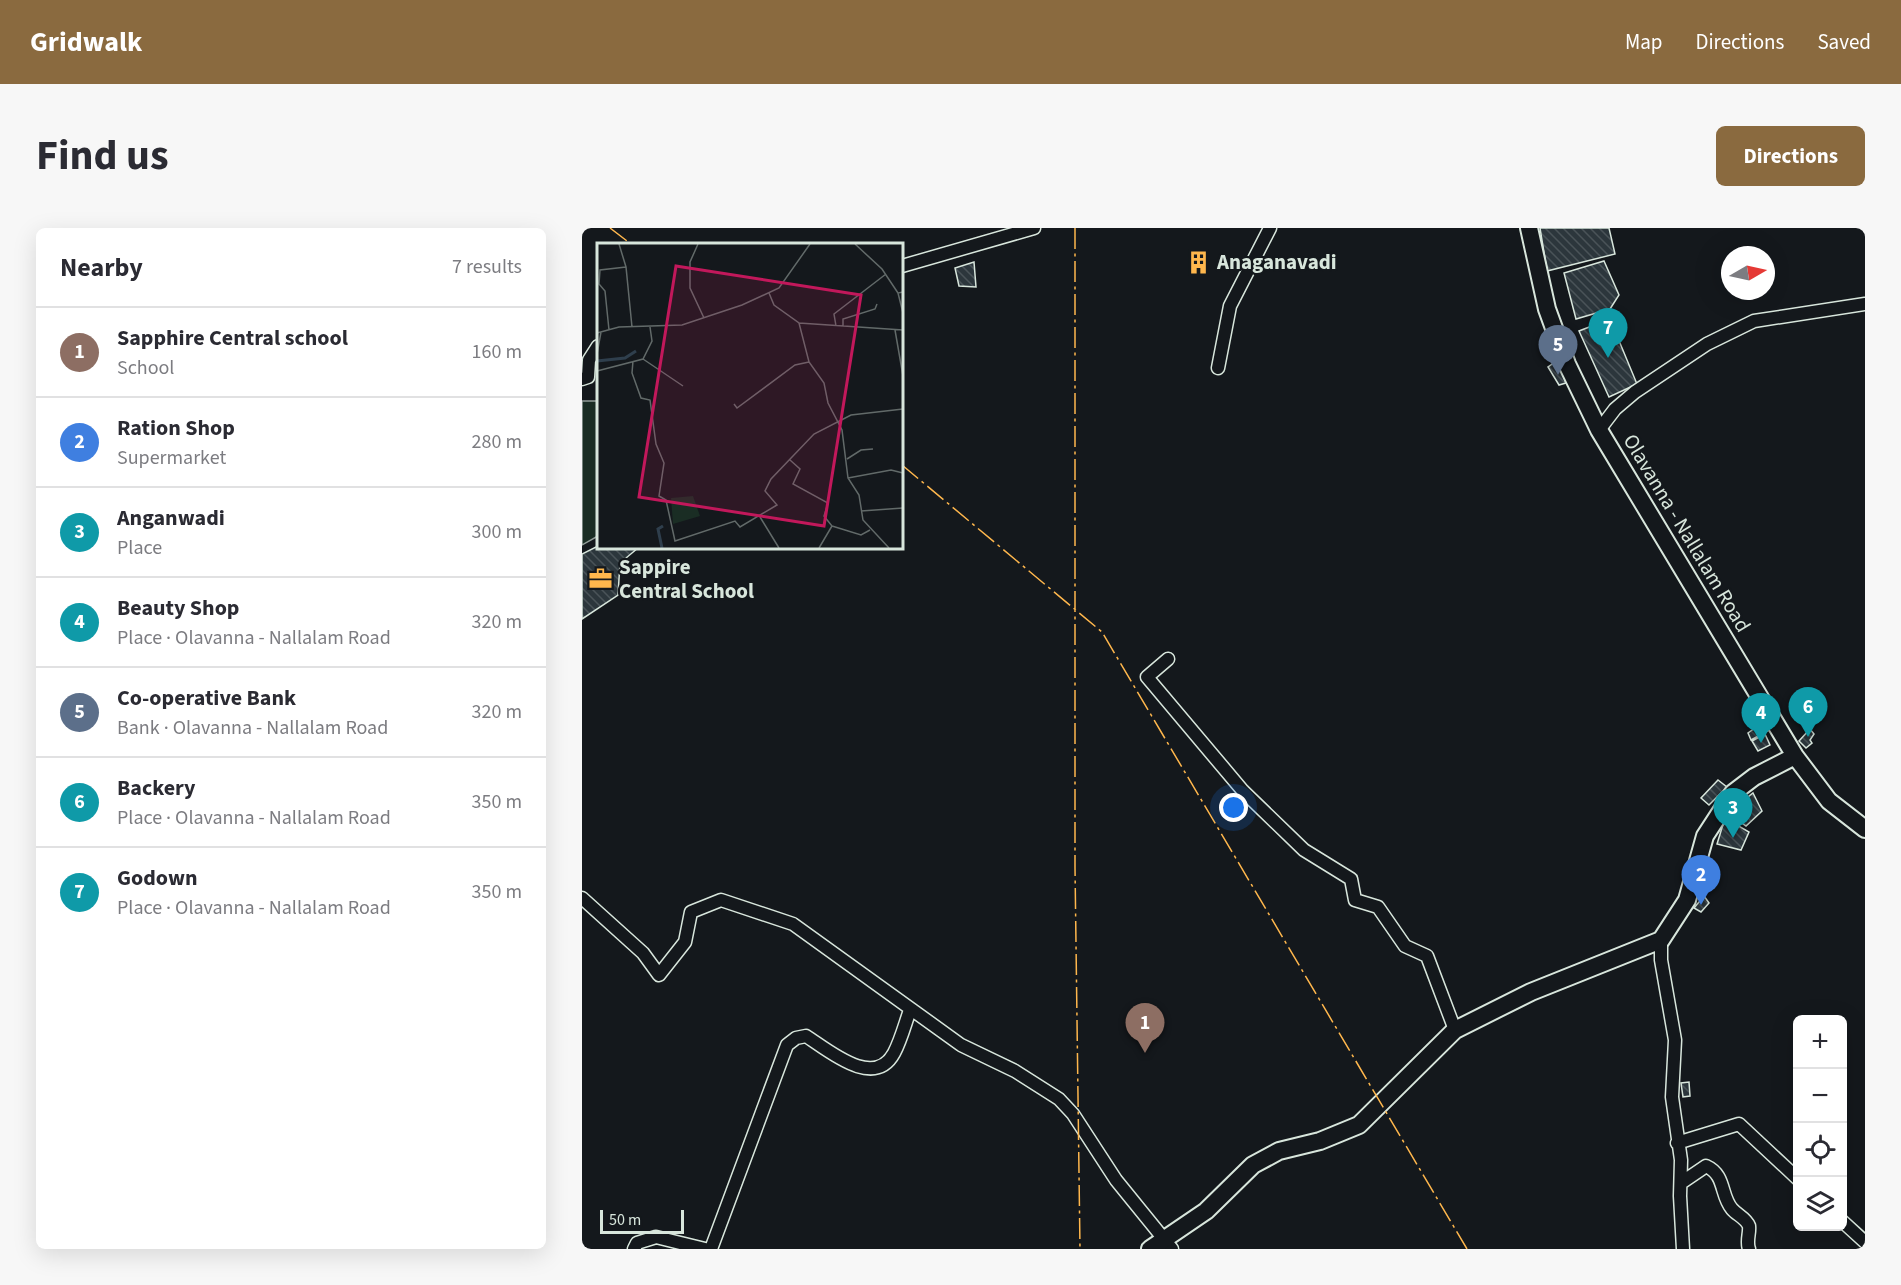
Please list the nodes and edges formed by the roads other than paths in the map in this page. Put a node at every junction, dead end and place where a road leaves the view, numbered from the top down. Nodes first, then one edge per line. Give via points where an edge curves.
1 (1034, 228) edge
2 (1270, 228) edge
3 (1529, 228) edge
4 (903, 266) edge
5 (1865, 304) edge
6 (597, 348) edge
7 (1218, 368) dead end
8 (582, 379) edge
9 (1599, 430) junction
10 (1168, 659) dead end
11 (1795, 756) junction
12 (1865, 829) edge
13 (582, 898) edge
14 (1661, 940) junction
15 (910, 1010) junction
16 (1455, 1030) junction
17 (1677, 1143) junction
18 (1795, 1177) edge
19 (1681, 1183) junction
20 (1847, 1226) edge
21 (1865, 1242) edge
22 (1163, 1246) edge
23 (634, 1249) edge
24 (705, 1249) edge
25 (711, 1249) edge
26 (1683, 1249) edge
27 (1749, 1249) edge

1 - 4 street
2 - 7 street via 1230,306
3 - 9 main road, Olavanna - Nallalam Road via 1547,309 1567,364
5 - 9 street via 1754,321 1707,344 1635,392
6 - 8 street via 589,360 588,377
9 - 11 main road, Olavanna - Nallalam Road
10 - 16 street via 1147,677 1243,791 1304,850 1351,879 1354,900 1378,907 1405,946 1427,956
11 - 12 main road, Olavanna - Nallalam Road via 1829,801
11 - 14 main road via 1733,793 1705,836 1687,900
13 - 15 street via 643,953 659,975 685,942 691,912 721,900 793,924
14 - 16 main road via 1531,992
14 - 17 street via 1675,1040 1672,1097
15 - 22 street via 961,1045 1015,1071 1059,1099
15 - 25 street via 893,1054 884,1064 873,1068 851,1065 806,1036 787,1045
16 - 22 main road via 1359,1125 1320,1142 1279,1151 1252,1165 1206,1211
17 - 18 street via 1739,1124
17 - 19 street via 1682,1160
19 - 26 street
19 - 27 street via 1706,1167 1712,1170 1719,1177 1731,1208 1745,1219
20 - 21 street
23 - 24 street via 637,1243 656,1237

